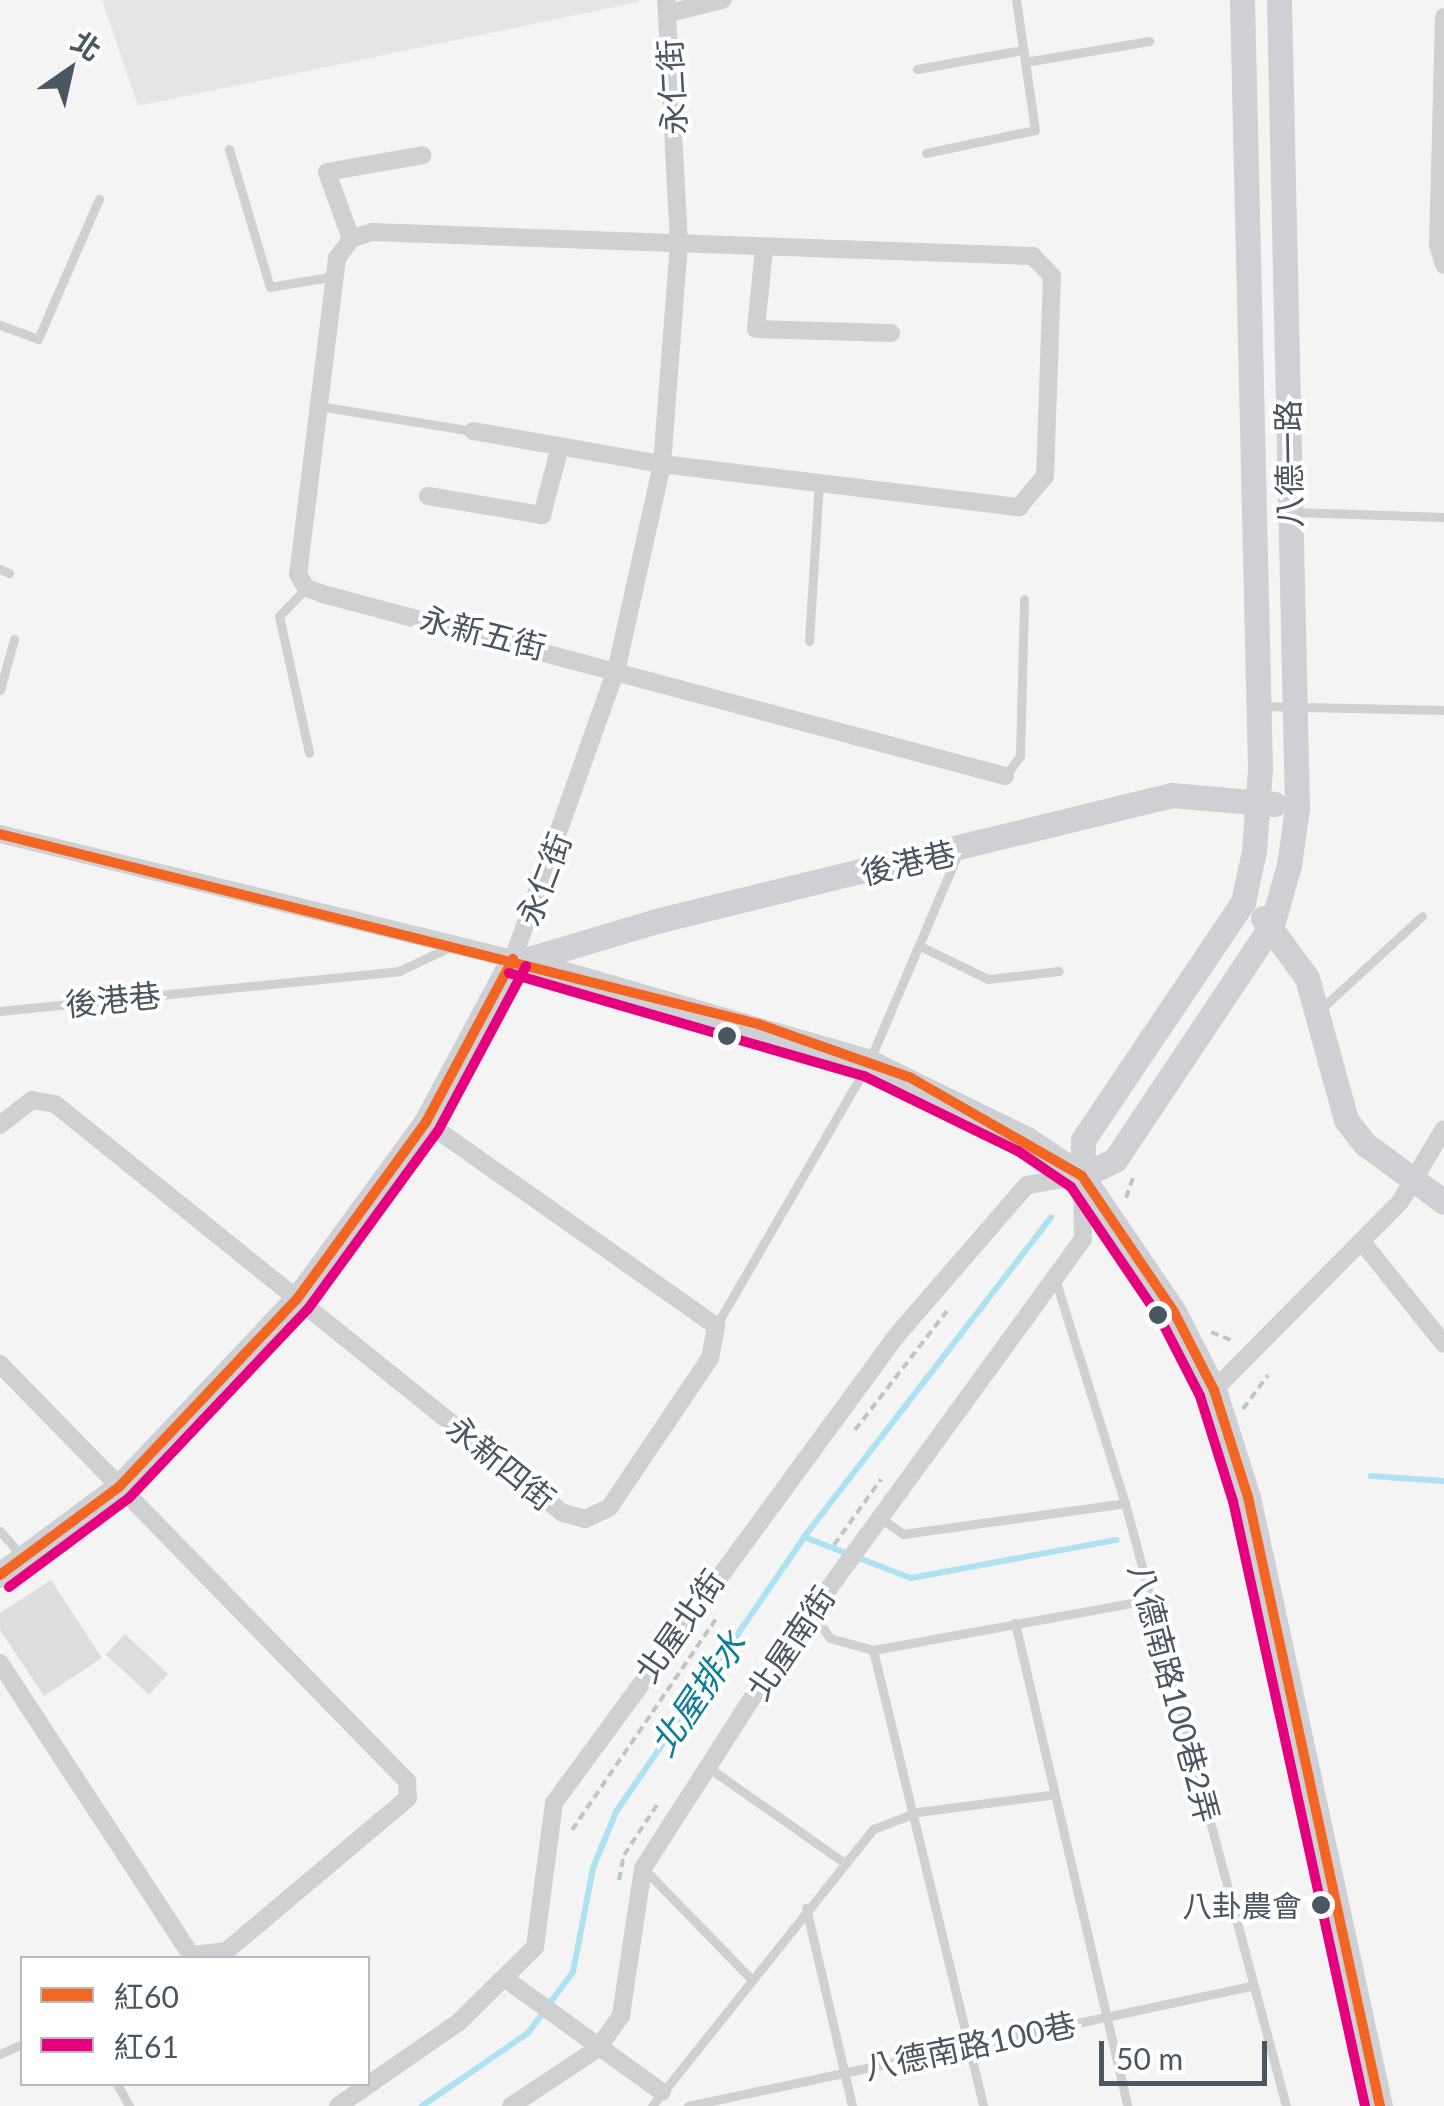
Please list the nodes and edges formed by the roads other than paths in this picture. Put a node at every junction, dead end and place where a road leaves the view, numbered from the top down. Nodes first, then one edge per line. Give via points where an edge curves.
1 (722, 0) edge
2 (1016, 0) edge
3 (1242, 0) edge
4 (1278, 0) edge
5 (667, 6) edge
6 (1444, 18) edge
7 (1149, 41) dead end
8 (1023, 50) junction
9 (1025, 62) junction
10 (916, 70) dead end
11 (1443, 134) edge
12 (228, 150) dead end
13 (926, 153) dead end
14 (423, 155) dead end
15 (99, 199) dead end
16 (351, 238) junction
17 (679, 244) junction
18 (764, 249) junction
19 (1444, 265) edge
20 (335, 276) junction
21 (0, 325) edge
22 (891, 332) dead end
23 (319, 406) junction
24 (473, 432) joint
25 (560, 447) junction
26 (662, 464) junction
27 (820, 483) junction
28 (428, 496) dead end
29 (1290, 512) junction
30 (1444, 516) edge
31 (306, 588) junction
32 (1024, 599) dead end
33 (14, 640) dead end
34 (809, 641) dead end
35 (618, 667) junction
36 (0, 690) edge
37 (1294, 704) junction
38 (1255, 706) junction
39 (1444, 710) edge
40 (309, 752) dead end
41 (1005, 776) joint
42 (1259, 802) junction
43 (1296, 808) junction
44 (0, 834) edge
45 (959, 852) junction
46 (1243, 902) junction
47 (1422, 916) dead end
48 (1272, 924) junction
49 (459, 943) junction
50 (922, 947) junction
51 (518, 961) junction
52 (1059, 971) dead end
53 (0, 1011) edge
54 (1317, 1013) junction
55 (870, 1062) junction
56 (426, 1122) junction
57 (0, 1125) edge
58 (1444, 1129) edge
59 (1082, 1176) junction
60 (1414, 1181) junction
61 (1444, 1202) edge
62 (1362, 1243) junction
63 (1056, 1282) junction
64 (297, 1299) junction
65 (716, 1326) junction
66 (1444, 1344) edge
67 (0, 1364) edge
68 (1214, 1390) junction
69 (119, 1487) junction
70 (1125, 1503) junction
71 (877, 1522) junction
72 (0, 1531) edge
73 (24, 1558) junction
74 (0, 1575) edge
75 (1148, 1600) junction
76 (811, 1611) junction
77 (1014, 1624) junction
78 (873, 1650) junction
79 (0, 1662) edge
80 (709, 1768) junction
81 (1049, 1795) junction
82 (918, 1812) junction
83 (842, 1861) junction
84 (643, 1868) junction
85 (806, 1908) junction
86 (186, 1956) edge
87 (194, 1956) edge
88 (751, 1979) junction
89 (507, 1980) junction
90 (1251, 1986) junction
91 (1110, 2016) junction
92 (969, 2046) junction
93 (597, 2049) junction
94 (844, 2073) junction
95 (370, 2082) edge
96 (365, 2086) edge
97 (657, 2099) edge
98 (714, 2103) edge
99 (338, 2106) edge
100 (511, 2106) edge
101 (688, 2106) edge
102 (852, 2106) edge
103 (983, 2106) edge
104 (1127, 2106) edge
105 (1286, 2106) edge
106 (1380, 2106) edge

1 - 5 street
2 - 8 lane
3 - 38 street, 八德一路
4 - 29 street, 八德一路
5 - 17 street, 永仁街
6 - 11 street
7 - 9 lane
8 - 9 lane
8 - 10 lane
9 - 13 lane via 1035,130
11 - 19 street via 1438,244
12 - 20 lane via 270,287
14 - 16 street via 327,172
15 - 21 lane via 38,339
16 - 17 street via 372,232
16 - 20 street
17 - 18 street
17 - 26 street, 永仁街
18 - 22 street via 756,329
18 - 27 street via 1011,250 1033,256 1052,276 1045,476 1037,494 1019,506
20 - 23 street
23 - 24 lane
23 - 31 street via 298,574
24 - 25 street
25 - 26 street
25 - 28 street via 542,515
26 - 27 street
26 - 35 street, 永仁街
27 - 34 lane
29 - 30 lane
29 - 37 street, 八德一路
31 - 35 street, 永新五街
31 - 40 lane via 279,616
32 - 41 lane via 1020,756
33 - 36 lane
35 - 41 street, 永新五街
35 - 51 street, 永仁街
37 - 38 lane
37 - 39 lane
37 - 43 street, 八德一路
38 - 42 street, 八德一路
42 - 43 street, 後港巷
42 - 45 street, 後港巷 via 1172,795
42 - 46 street, 八德一路
43 - 48 street, 八德一路
44 - 49 street
45 - 50 lane
45 - 51 street, 後港巷 via 660,920
46 - 48 street
46 - 59 street, 八德一路 via 1083,1140
47 - 54 lane
48 - 54 street via 1307,978
48 - 59 street, 八德一路 via 1115,1160
49 - 51 street
49 - 53 lane, 後港巷 via 399,971
50 - 52 lane via 988,979
50 - 55 lane
51 - 55 street
51 - 56 street, 永仁街
54 - 60 street via 1346,1120
55 - 59 street via 1025,1138
55 - 65 lane
56 - 64 street, 永仁街
56 - 65 street
57 - 64 street, 永新四街 via 32,1100 55,1104
58 - 60 street
59 - 63 street, 北屋南街 via 1086,1227
59 - 68 street via 1174,1312
59 - 89 street, 北屋北街 via 1027,1184 897,1334 742,1540 554,1803 534,1947
60 - 61 street
60 - 62 street
62 - 66 street
62 - 68 street
63 - 70 lane, 八德南路100巷2弄
63 - 71 street, 北屋南街
64 - 65 street, 永新四街 via 564,1513 585,1520 619,1493 710,1358
64 - 69 street, 永仁街
67 - 69 street
68 - 106 street via 1248,1497
69 - 73 street, 永仁街
69 - 87 street via 407,1781 400,1810 226,1951
70 - 71 lane via 903,1534
70 - 75 lane, 八德南路100巷2弄
71 - 76 street, 北屋南街
72 - 73 lane
73 - 74 street, 永仁街
75 - 77 lane
75 - 90 lane, 八德南路100巷2弄
76 - 78 lane via 830,1638
76 - 80 street, 北屋南街
77 - 78 lane
77 - 81 lane
78 - 82 lane
79 - 86 street
80 - 83 lane
80 - 84 street, 北屋南街
81 - 82 lane
81 - 91 lane
82 - 83 lane via 873,1829
82 - 92 lane
83 - 85 lane
84 - 88 lane
84 - 93 street, 北屋南街 via 621,2016
85 - 88 lane
85 - 94 lane
88 - 97 lane
89 - 93 street
89 - 95 street, 北屋北街
90 - 91 lane, 八德南路100巷
90 - 105 lane, 八德南路100巷2弄
91 - 92 lane, 八德南路100巷
91 - 104 lane
92 - 94 lane, 八德南路100巷
92 - 103 lane
93 - 97 street
93 - 100 street, 北屋南街
94 - 98 lane, 八德南路100巷
94 - 102 lane
96 - 99 street, 北屋北街
98 - 101 lane, 八德南路100巷

